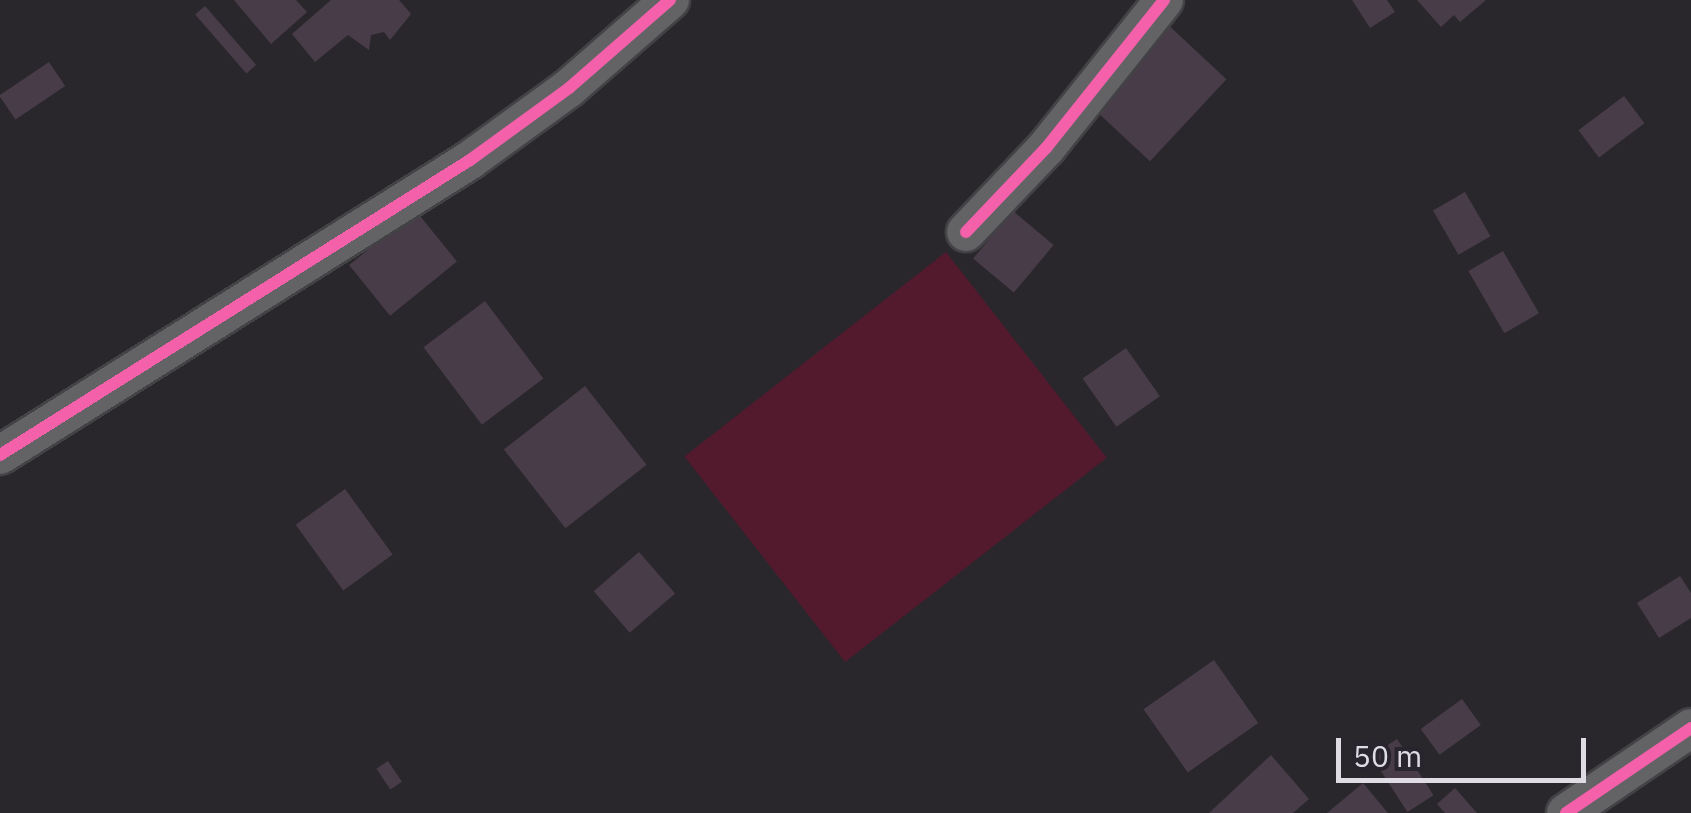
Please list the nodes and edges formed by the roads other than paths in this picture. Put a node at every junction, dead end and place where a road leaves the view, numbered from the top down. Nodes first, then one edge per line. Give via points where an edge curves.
1 (670, 0) edge
2 (1164, 0) edge
3 (966, 232) dead end
4 (0, 455) edge
5 (1691, 728) edge
6 (1566, 813) edge

1 - 4 street via 569,88 470,160
2 - 3 street via 1057,136
5 - 6 street

